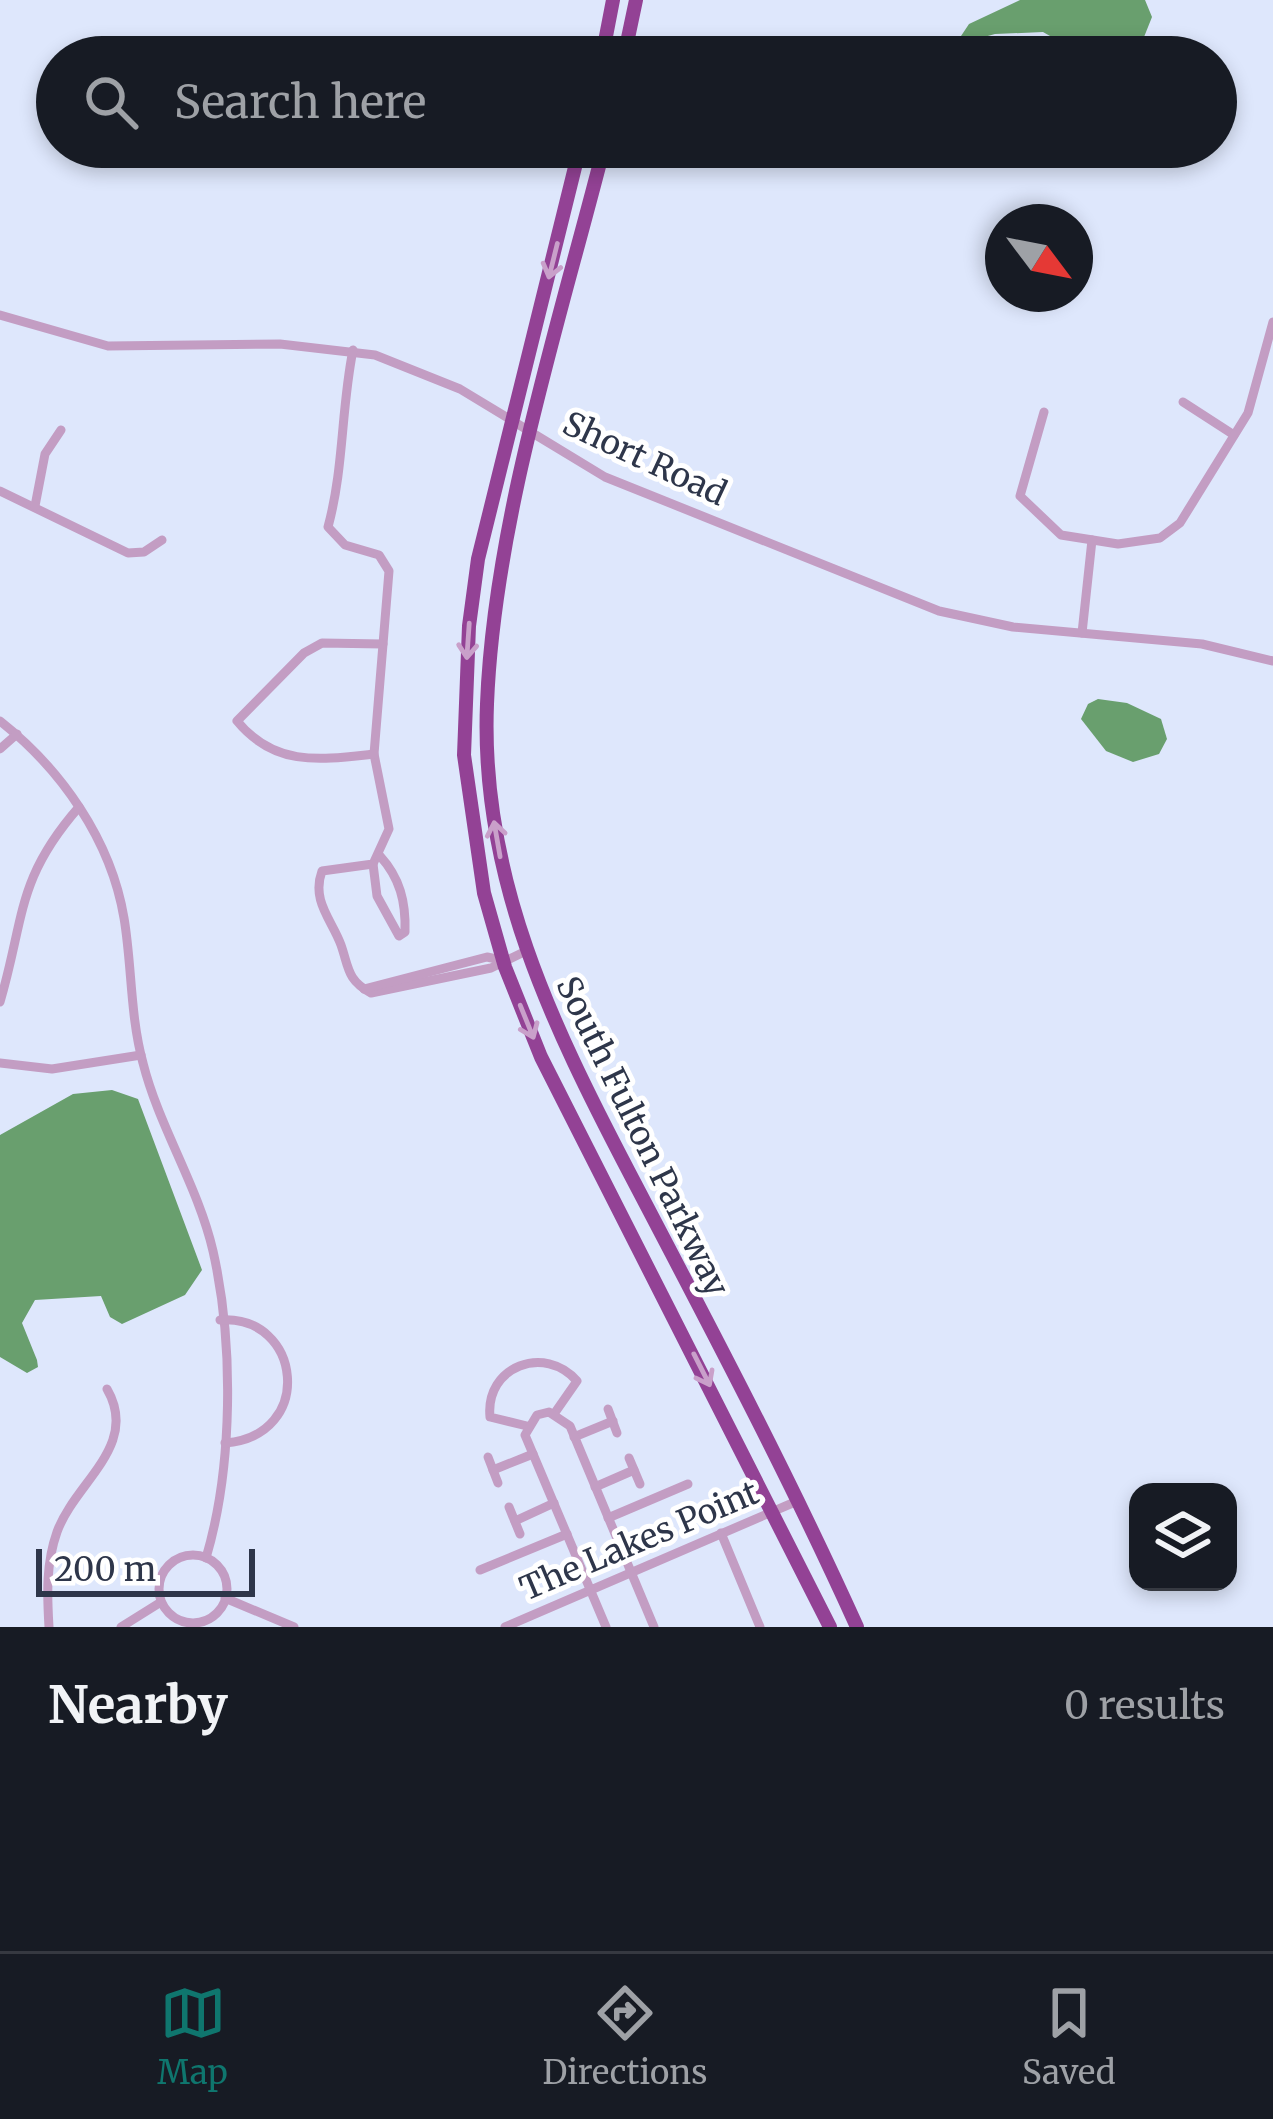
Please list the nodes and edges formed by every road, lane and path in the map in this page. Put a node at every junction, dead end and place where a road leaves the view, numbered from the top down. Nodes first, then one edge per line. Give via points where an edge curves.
1 (614, 0) edge
2 (636, 0) edge
3 (606, 36) edge
4 (628, 36) edge
5 (575, 168) edge
6 (599, 168) edge
7 (0, 315) edge
8 (1273, 322) edge
9 (353, 350) junction
10 (1183, 402) dead end
11 (1044, 412) dead end
12 (513, 422) junction
13 (62, 430) dead end
14 (532, 434) junction
15 (1234, 435) junction
16 (0, 491) edge
17 (35, 506) junction
18 (162, 540) dead end
19 (1092, 540) junction
20 (1082, 633) junction
21 (383, 644) junction
22 (1273, 661) edge
23 (0, 722) edge
24 (16, 734) junction
25 (0, 749) edge
26 (374, 754) junction
27 (80, 807) junction
28 (376, 860) junction
29 (524, 952) junction
30 (502, 960) junction
31 (439, 975) junction
32 (389, 986) junction
33 (0, 1002) edge
34 (141, 1055) junction
35 (0, 1063) edge
36 (220, 1319) junction
37 (107, 1389) dead end
38 (608, 1408) dead end
39 (554, 1414) junction
40 (613, 1421) junction
41 (527, 1426) junction
42 (617, 1433) dead end
43 (574, 1437) junction
44 (225, 1443) junction
45 (533, 1454) junction
46 (488, 1457) dead end
47 (629, 1458) dead end
48 (634, 1469) junction
49 (493, 1470) junction
50 (498, 1483) dead end
51 (640, 1484) dead end
52 (688, 1484) dead end
53 (595, 1487) junction
54 (795, 1502) junction
55 (554, 1503) junction
56 (509, 1507) dead end
57 (772, 1512) junction
58 (608, 1518) junction
59 (515, 1521) junction
60 (520, 1534) dead end
61 (566, 1534) junction
62 (721, 1534) junction
63 (206, 1558) junction
64 (480, 1570) dead end
65 (631, 1573) junction
66 (590, 1590) junction
67 (225, 1598) junction
68 (161, 1602) junction
69 (49, 1627) edge
70 (122, 1627) edge
71 (294, 1627) edge
72 (505, 1627) edge
73 (606, 1627) edge
74 (654, 1627) edge
75 (760, 1627) edge
76 (830, 1627) edge
77 (857, 1627) edge

1 - 3 highway
2 - 4 highway
5 -> 12 highway, South Fulton Parkway
6 - 14 highway, South Fulton Parkway
7 - 9 street, Short Road via 109,346
8 - 15 street via 1248,413
9 - 12 street, Short Road via 441,379
9 - 21 street via 341,478 328,527 345,545 380,555 389,571
10 - 15 street
11 - 19 street via 1020,496 1061,535
12 - 14 street, Short Road
12 -> 30 highway, South Fulton Parkway via 478,559 465,694 469,802
13 - 17 street via 45,454
14 - 20 street, Short Road via 605,477 902,598 974,620
29 -> 14 highway, South Fulton Parkway via 492,811 487,708 495,607
15 - 19 street via 1180,523 1142,544
16 - 17 street
17 - 18 street via 128,553
19 - 20 street
20 - 22 street, Short Road via 1202,644
21 - 26 street
21 - 26 street via 322,643 237,721 286,757
23 - 24 street
24 - 25 street
24 - 27 street
26 - 28 street via 389,816
27 - 33 street via 33,868
27 - 34 street via 123,914
28 - 28 street via 377,896 399,937 406,910 399,884
28 - 32 street via 322,871 319,881 345,969 364,989
29 - 30 street
29 - 54 highway, South Fulton Parkway via 604,1131
30 - 31 street
30 -> 57 highway, South Fulton Parkway via 541,1057
31 - 32 street
31 - 32 street via 398,972
34 - 35 street via 52,1069
34 - 36 street via 213,1250
36 - 44 street
36 - 44 street via 241,1318 269,1336 290,1383 271,1427 250,1441
37 - 69 street via 118,1407 116,1435 59,1526 50,1556
38 - 40 street
39 - 41 street
39 - 41 street via 577,1382 555,1365 521,1364 504,1373 490,1417
39 - 43 street
40 - 42 street
40 - 43 street
41 - 45 street
43 - 53 street
44 - 63 street
45 - 49 street
45 - 55 street
46 - 49 street
47 - 48 street
48 - 51 street
48 - 53 street
49 - 50 street
52 - 58 street
53 - 58 street
54 - 57 street, The Lakes Point
54 - 77 highway, South Fulton Parkway
55 - 59 street
55 - 61 street
56 - 59 street
57 - 62 street, The Lakes Point
57 - 76 highway, South Fulton Parkway
58 - 65 street
59 - 60 street
61 - 64 street
61 - 66 street
62 - 65 street, The Lakes Point
62 - 75 street
63 - 67 street via 223,1573
63 - 68 street via 184,1557 165,1569
65 - 66 street, The Lakes Point
65 - 74 street
66 - 72 street, The Lakes Point
66 - 73 street
67 - 68 street via 215,1615 195,1623 174,1618
67 - 71 street
68 - 70 street

